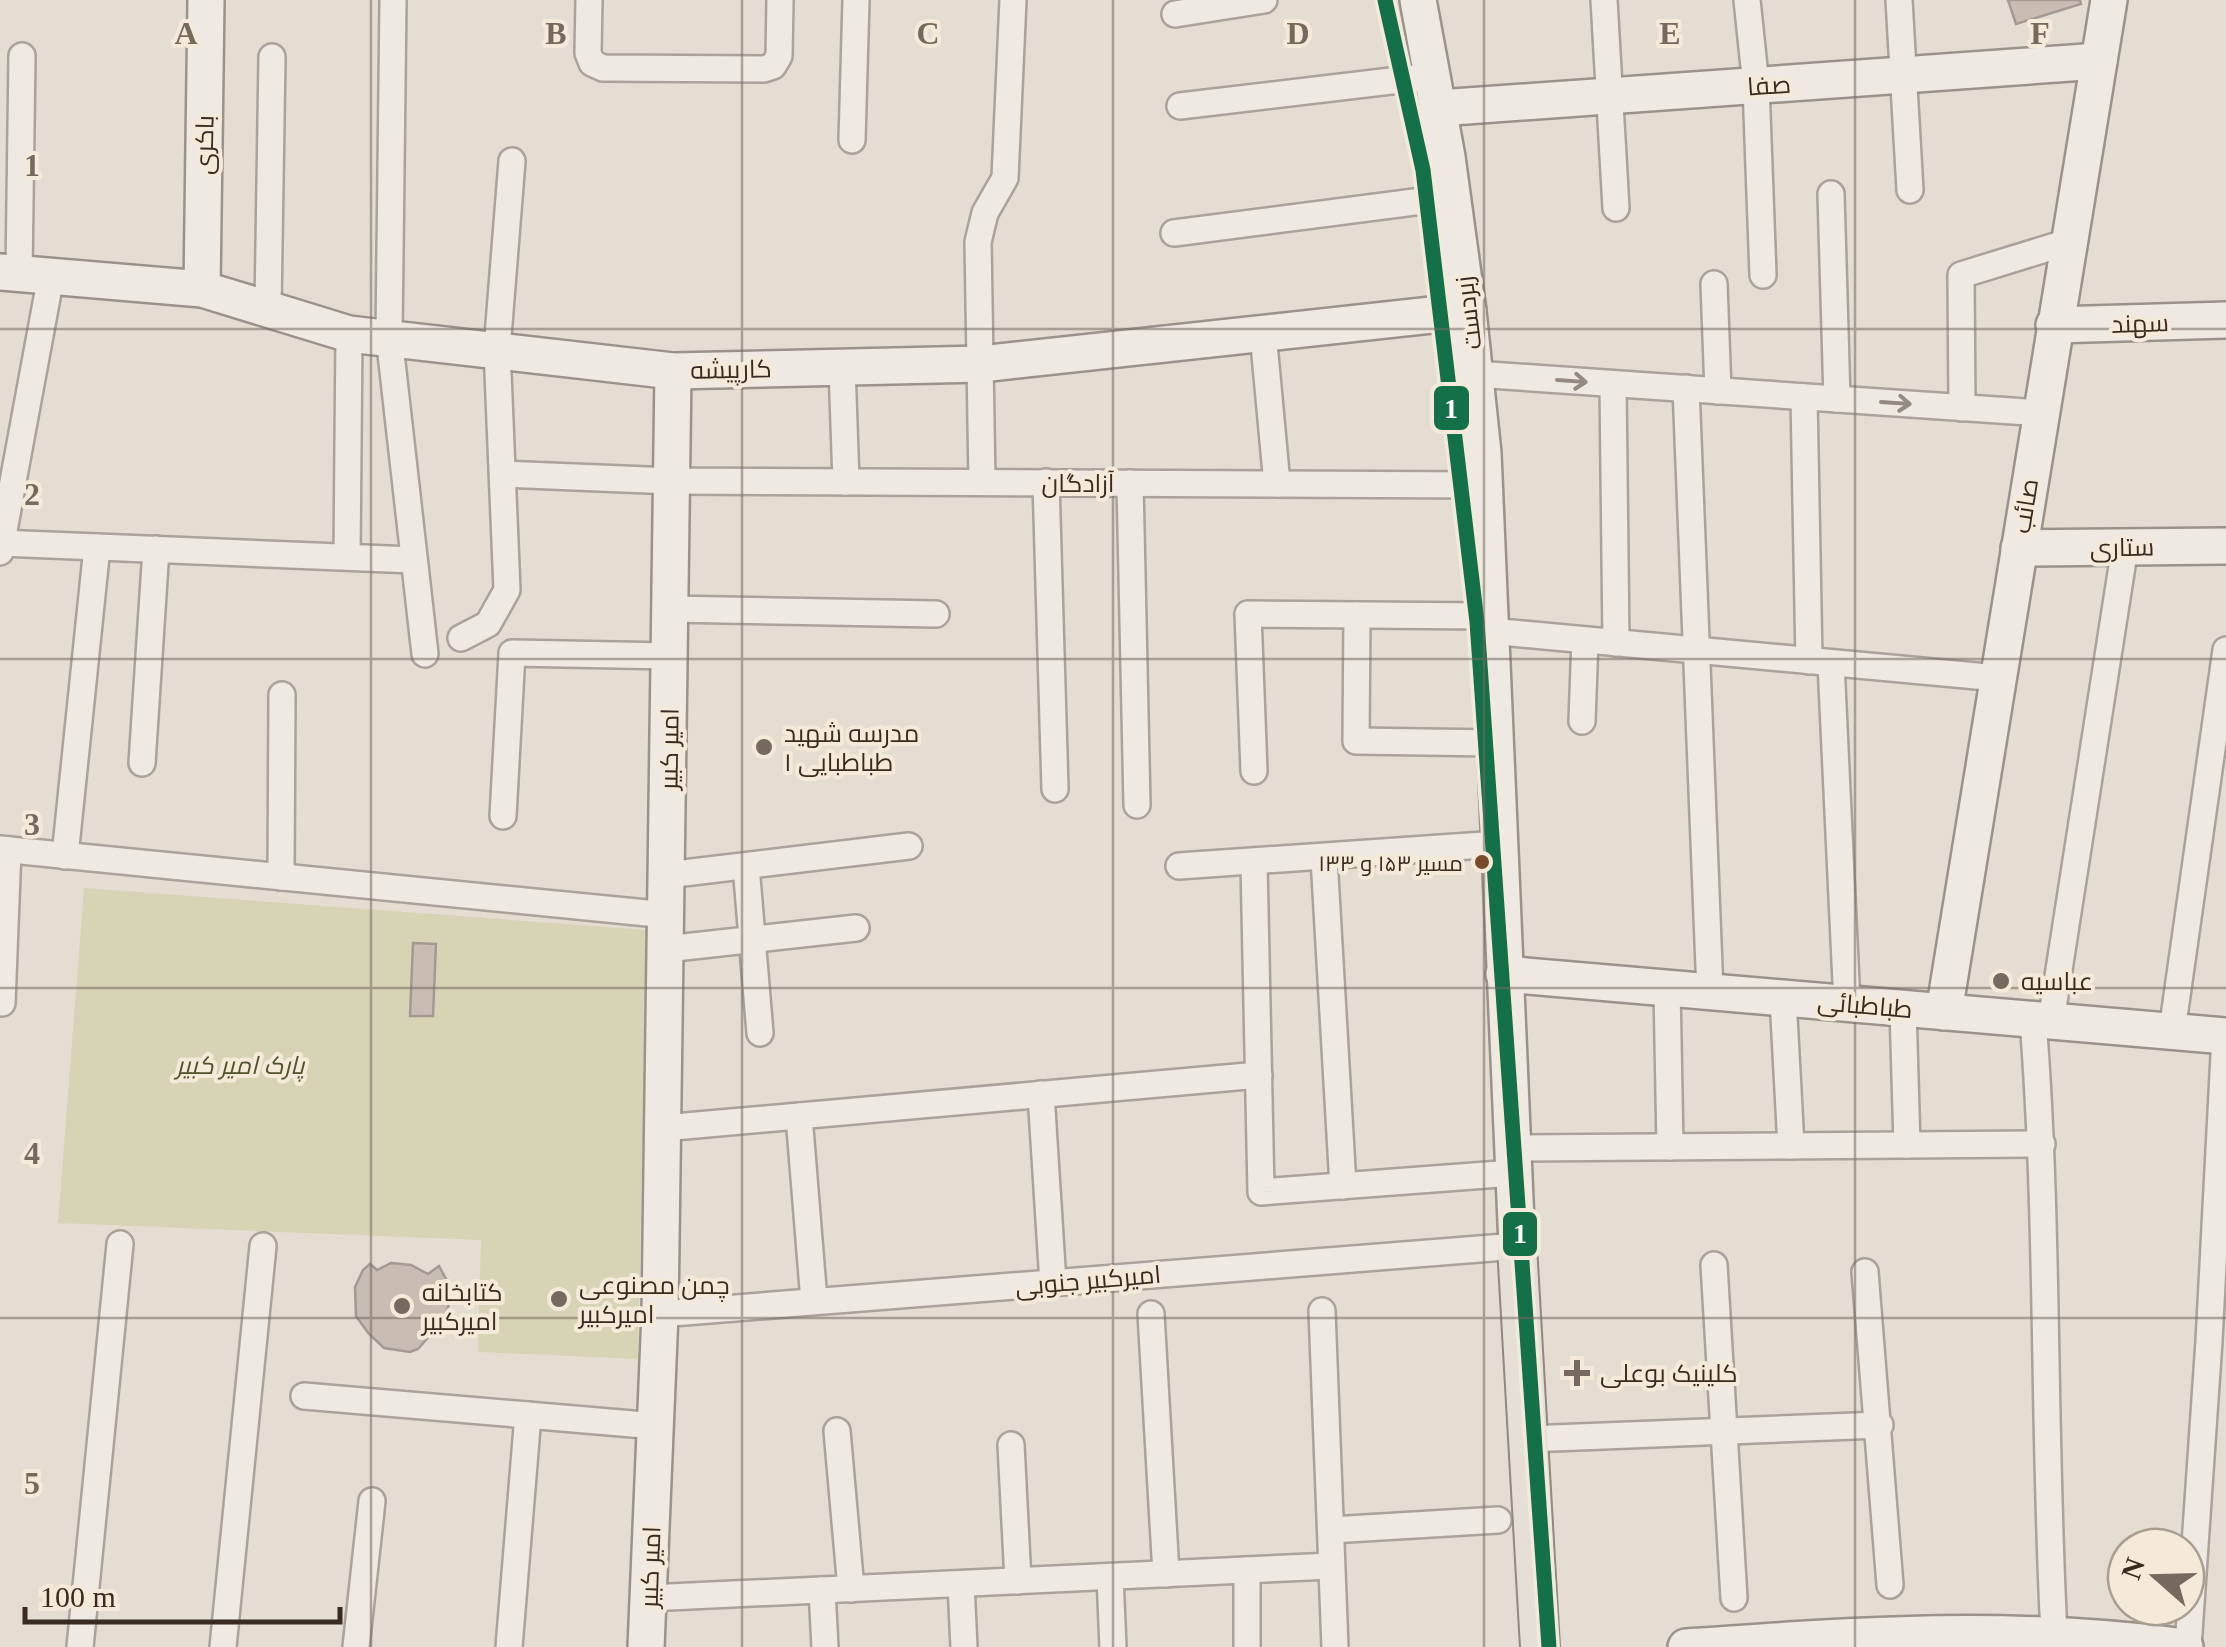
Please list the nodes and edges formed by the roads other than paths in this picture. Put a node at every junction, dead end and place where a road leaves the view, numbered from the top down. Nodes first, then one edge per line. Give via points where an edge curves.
1 (206, 0) edge
2 (393, 0) edge
3 (589, 0) edge
4 (780, 0) edge
5 (856, 0) edge
6 (1013, 0) edge
7 (1264, 0) edge
8 (1418, 0) edge
9 (1604, 0) edge
10 (1747, 0) edge
11 (1899, 0) edge
12 (2109, 0) edge
13 (1175, 14) dead end
14 (22, 56) dead end
15 (272, 57) dead end
16 (2099, 61) junction
17 (1902, 75) junction
18 (1756, 86) junction
19 (1436, 92) junction
20 (1610, 96) junction
21 (1180, 106) dead end
22 (852, 140) dead end
23 (512, 162) dead end
24 (1910, 190) dead end
25 (1830, 194) dead end
26 (1453, 197) junction
27 (1616, 208) dead end
28 (1174, 233) dead end
29 (2068, 242) junction
30 (23, 274) edge
31 (1762, 275) dead end
32 (1714, 284) dead end
33 (202, 289) junction
34 (268, 307) junction
35 (1468, 310) junction
36 (2226, 320) edge
37 (2054, 325) junction
38 (1263, 333) junction
39 (349, 334) junction
40 (389, 336) junction
41 (496, 349) junction
42 (981, 364) junction
43 (842, 367) junction
44 (673, 370) junction
45 (1474, 374) junction
46 (1613, 384) junction
47 (1686, 388) junction
48 (1718, 391) junction
49 (1804, 397) junction
50 (1837, 399) junction
51 (1962, 408) junction
52 (2040, 413) junction
53 (504, 474) junction
54 (672, 480) junction
55 (846, 482) junction
56 (982, 482) junction
57 (1046, 482) junction
58 (1130, 483) junction
59 (1277, 484) junction
60 (1484, 485) junction
61 (1, 546) edge
62 (2226, 546) edge
63 (97, 547) junction
64 (2125, 547) junction
65 (2019, 548) junction
66 (156, 550) junction
67 (347, 557) junction
68 (413, 560) junction
69 (670, 609) junction
70 (936, 614) dead end
71 (1357, 615) junction
72 (1490, 624) junction
73 (461, 638) dead end
74 (1584, 640) junction
75 (1616, 643) junction
76 (1694, 650) junction
77 (2226, 650) edge
78 (426, 654) dead end
79 (670, 656) junction
80 (1820, 662) junction
81 (1998, 678) junction
82 (282, 694) dead end
83 (1582, 721) dead end
84 (1494, 743) junction
85 (142, 763) dead end
86 (1254, 771) dead end
87 (1055, 789) dead end
88 (1137, 805) dead end
89 (503, 816) dead end
90 (1498, 844) junction
91 (910, 846) dead end
92 (4, 849) edge
93 (65, 856) junction
94 (1324, 858) junction
95 (1254, 863) junction
96 (746, 866) junction
97 (1179, 866) dead end
98 (667, 875) junction
99 (281, 877) junction
100 (856, 928) dead end
101 (667, 932) junction
102 (752, 940) junction
103 (1504, 974) junction
104 (1667, 988) junction
105 (1710, 992) junction
106 (1783, 998) junction
107 (2, 1003) edge
108 (1847, 1004) junction
109 (1903, 1008) junction
110 (1944, 1012) junction
111 (2042, 1020) junction
112 (2172, 1031) junction
113 (760, 1034) dead end
114 (2225, 1036) edge
115 (1259, 1075) junction
116 (1041, 1094) junction
117 (800, 1116) junction
118 (663, 1128) junction
119 (2042, 1144) junction
120 (1907, 1145) junction
121 (1670, 1146) junction
122 (1790, 1146) junction
123 (1512, 1160) junction
124 (1343, 1186) junction
125 (120, 1244) dead end
126 (263, 1246) dead end
127 (1516, 1246) junction
128 (1714, 1265) dead end
129 (1865, 1272) dead end
130 (1052, 1283) junction
131 (814, 1301) junction
132 (1322, 1311) dead end
133 (660, 1314) junction
134 (1151, 1314) dead end
135 (2218, 1342) edge
136 (304, 1396) dead end
137 (528, 1415) junction
138 (1880, 1424) junction
139 (656, 1426) junction
140 (838, 1431) dead end
141 (1722, 1431) junction
142 (1528, 1439) junction
143 (1011, 1445) dead end
144 (372, 1502) dead end
145 (1498, 1520) dead end
146 (1331, 1530) junction
147 (1332, 1566) junction
148 (1247, 1570) junction
149 (1166, 1574) junction
150 (1110, 1576) junction
151 (1018, 1581) junction
152 (961, 1584) junction
153 (1890, 1585) dead end
154 (851, 1589) junction
155 (822, 1590) junction
156 (648, 1598) junction
157 (1734, 1598) dead end
158 (2054, 1633) junction
159 (1807, 1643) edge
160 (1733, 1645) edge
161 (2174, 1646) edge
162 (80, 1647) edge
163 (223, 1647) edge
164 (356, 1647) edge
165 (509, 1647) edge
166 (646, 1647) edge
167 (825, 1647) edge
168 (964, 1647) edge
169 (1113, 1647) edge
170 (1248, 1647) edge
171 (1335, 1647) edge
172 (1540, 1647) edge
173 (1686, 1647) edge

1 - 33 main road, باکری
2 - 40 street
3 - 4 street via 588,53 603,68 773,66
5 - 22 street
6 - 42 street via 1005,178 978,242
7 - 13 street
8 - 19 main road, زبردست
9 - 20 street
10 - 18 street
11 - 17 street
12 - 16 main road, صائب
14 - 30 street
15 - 34 street
16 - 17 main road, صفا
16 - 29 main road, صائب
17 - 18 main road, صفا
17 - 24 street
18 - 20 main road, صفا
18 - 31 street
19 - 20 main road, صفا
19 - 21 street
19 - 26 main road, زبردست
20 - 27 street
23 - 41 street
25 - 50 street
26 - 28 street
26 - 35 main road, زبردست
29 - 37 main road, صائب
29 - 51 street via 1961,275
30 - 33 main road, کارپیشه
30 - 61 street
32 - 48 street
33 - 34 main road, کارپیشه
34 - 39 main road, کارپیشه
35 - 38 main road, کارپیشه
35 - 45 main road, زبردست
36 - 37 main road, سهند
37 - 52 main road, صائب
38 - 42 main road, کارپیشه
38 - 59 street
39 - 40 main road, کارپیشه
39 - 67 street
40 - 41 main road, کارپیشه
40 - 68 street
41 - 44 main road, کارپیشه
41 - 53 street
42 - 43 main road, کارپیشه
42 - 56 street
43 - 44 main road, کارپیشه
43 - 55 street
44 - 54 main road, امیر کبیر
45 -> 46 street
45 - 60 main road, زبردست
46 - 47 street
46 - 75 street
47 - 48 street
47 - 76 street
48 - 49 street
49 - 50 street
49 - 80 street
50 -> 51 street
51 - 52 street
52 - 65 main road, صائب
53 - 54 street, آزادگان
53 - 73 street via 507,590 488,624
54 - 55 street, آزادگان
54 - 69 main road, امیر کبیر
55 - 56 street, آزادگان
56 - 57 street, آزادگان
57 - 58 street, آزادگان
57 - 87 street
58 - 59 street, آزادگان
58 - 88 street
59 - 60 street, آزادگان
60 - 72 main road, زبردست
61 - 63 street
62 - 64 main road, ستاری
63 - 66 street
63 - 93 street
64 - 65 main road, ستاری
64 - 111 street
65 - 81 main road, صائب
66 - 67 street
66 - 85 street
67 - 68 street
68 - 78 street
69 - 70 street
69 - 79 main road, امیر کبیر
71 - 72 street
71 - 84 street via 1356,741
71 - 86 street via 1248,614
72 - 74 street
72 - 84 main road, زبردست
74 - 75 street
74 - 83 street
75 - 76 street
76 - 80 street
76 - 105 street
77 - 112 street
79 - 89 street via 512,654
79 - 98 main road, امیر کبیر
80 - 81 street
80 - 108 street
81 - 110 main road, صائب
82 - 99 street
84 - 90 main road, زبردست
90 - 94 street
90 - 103 main road, زبردست
91 - 96 street
92 - 93 street
92 - 107 street
93 - 99 street
94 - 95 street
94 - 124 street
95 - 97 street
95 - 115 street
96 - 98 street
96 - 102 street
98 - 101 main road, امیر کبیر
99 - 101 street
100 - 102 street
101 - 102 street
101 - 118 main road, امیر کبیر
102 - 113 street
103 - 104 main road, طباطبائی
103 - 123 main road, زبردست
104 - 105 main road, طباطبائی
104 - 121 street
105 - 106 main road, طباطبائی
106 - 108 main road, طباطبائی
106 - 122 street
108 - 109 main road, طباطبائی
109 - 110 main road, طباطبائی
109 - 120 street
110 - 111 main road, طباطبائی
111 - 112 main road, طباطبائی
111 - 119 street
112 - 114 main road, طباطبائی
114 - 135 street
115 - 116 street
115 - 124 street via 1262,1192
116 - 117 street
116 - 130 street
117 - 118 street
117 - 131 street
118 - 133 main road, امیر کبیر
119 - 120 street
119 - 158 street
120 - 122 street
121 - 122 street
121 - 123 street
123 - 124 street
123 - 127 main road, زبردست
125 - 162 street
126 - 163 street
127 - 130 street, امیرکبیر جنوبی
127 - 142 main road, زبردست
128 - 141 street
129 - 138 street
130 - 131 street, امیرکبیر جنوبی
131 - 133 street, امیرکبیر جنوبی
132 - 146 street
133 - 139 main road, امیر کبیر
134 - 149 street
135 - 161 street
136 - 137 street
137 - 139 street
137 - 165 street
138 - 141 street
138 - 153 street
139 - 156 main road, امیر کبیر
140 - 154 street
141 - 142 street
141 - 157 street
142 - 172 main road, زبردست
143 - 151 street
144 - 164 street
145 - 146 street
146 - 147 street
147 - 148 street
147 - 171 street
148 - 149 street
148 - 170 street
149 - 150 street
150 - 151 street
150 - 169 street
151 - 152 street
152 - 154 street
152 - 168 street
154 - 155 street
155 - 156 street
155 - 167 street
156 - 166 main road, امیر کبیر
158 - 159 main road via 1931,1631
158 - 161 main road
159 - 160 main road
160 - 173 main road

